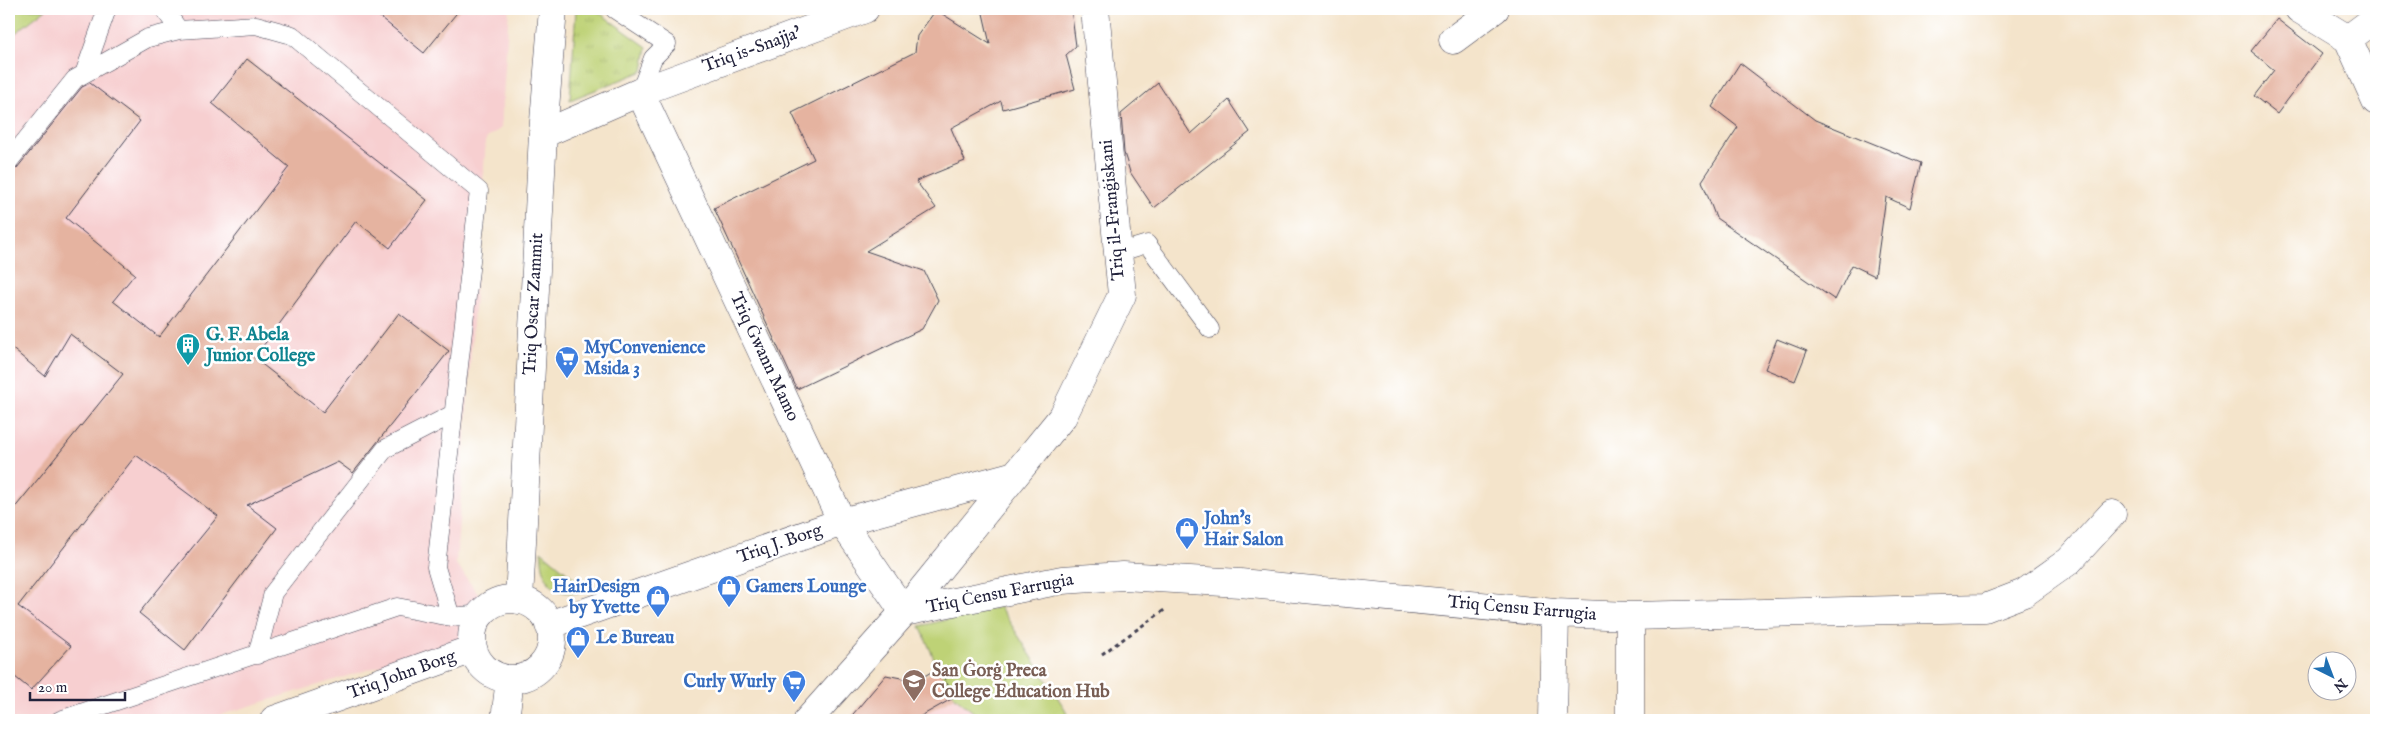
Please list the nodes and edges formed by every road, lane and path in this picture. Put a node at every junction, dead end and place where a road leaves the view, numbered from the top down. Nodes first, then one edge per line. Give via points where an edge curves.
1 (107, 9) edge
2 (164, 9) edge
3 (553, 9) edge
4 (614, 9) edge
5 (865, 9) edge
6 (1094, 9) edge
7 (1495, 9) edge
8 (2299, 9) edge
9 (2376, 18) edge
10 (179, 30) junction
11 (2348, 39) junction
12 (1453, 40) dead end
13 (84, 74) junction
14 (640, 92) junction
15 (2376, 101) edge
16 (542, 134) junction
17 (9, 161) edge
18 (1117, 253) junction
19 (1210, 329) dead end
20 (453, 414) junction
21 (1014, 475) junction
22 (2112, 514) dead end
23 (842, 522) junction
24 (1206, 582) junction
25 (519, 600) junction
26 (904, 612) junction
27 (1555, 613) junction
28 (482, 614) junction
29 (1630, 616) junction
30 (451, 617) junction
31 (549, 625) junction
32 (474, 649) junction
33 (256, 654) junction
34 (1102, 654) dead end
35 (510, 679) junction
36 (60, 720) edge
37 (274, 720) edge
38 (505, 720) edge
39 (808, 720) edge
40 (1553, 720) edge
41 (1630, 720) edge

1 - 13 lane
2 - 10 lane
3 - 16 street, Triq Oscar Zammit
4 - 14 lane via 667,44 653,58
5 - 14 street, Triq is-Snajja'
6 - 18 street, Triq il-Franġiskani
7 - 12 street
8 - 11 street
9 - 11 street
10 - 13 lane via 148,38
10 - 20 lane via 256,25 292,35 479,191
11 - 15 street
13 - 17 lane via 74,79
14 - 16 street, Triq is-Snajja'
14 - 23 street, Triq Ġwann Mamo
16 - 25 street, Triq Oscar Zammit
18 - 19 lane via 1148,244
18 - 21 street, Triq il-Franġiskani via 1122,295 1063,416
20 - 30 lane via 436,567
20 - 33 lane via 385,449 273,593
21 - 23 street, Triq J. Borg
21 - 26 street, Triq il-Franġiskani
22 - 29 street, Triq Ċensu Farrugia via 2069,561 2024,593 1985,608
23 - 26 street, Triq Ġwann Mamo
23 - 31 street, Triq J. Borg
24 - 26 street, Triq Ċensu Farrugia via 1122,576 1062,580
24 - 27 street, Triq Ċensu Farrugia
24 - 34 path
25 - 28 street via 505,600
25 - 31 street via 542,613
26 - 39 street, Triq il-Franġiskani
27 - 29 street, Triq Ċensu Farrugia
27 - 40 street
28 - 30 lane
28 - 32 street via 472,637
29 - 41 street
30 - 33 lane via 397,607
31 - 35 street via 552,638 550,652 543,664 522,678
32 - 35 street via 478,661 487,670
32 - 37 street, Triq John Borg
33 - 36 lane
35 - 38 street

